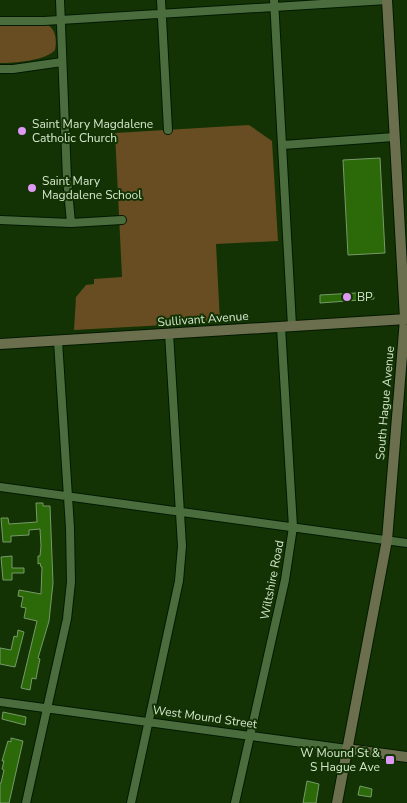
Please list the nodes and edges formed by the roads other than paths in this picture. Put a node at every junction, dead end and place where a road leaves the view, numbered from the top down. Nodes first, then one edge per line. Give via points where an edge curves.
1 (60, 0) edge
2 (162, 0) edge
3 (387, 0) edge
4 (274, 4) edge
5 (162, 14) junction
6 (61, 20) junction
7 (0, 21) edge
8 (62, 62) junction
9 (0, 68) edge
10 (168, 130) dead end
11 (394, 137) junction
12 (283, 145) junction
13 (0, 220) edge
14 (122, 220) dead end
15 (71, 223) junction
16 (406, 319) edge
17 (292, 326) junction
18 (280, 327) junction
19 (169, 333) junction
20 (58, 341) junction
21 (0, 344) edge
22 (0, 487) edge
23 (67, 496) junction
24 (180, 512) junction
25 (292, 527) junction
26 (387, 540) junction
27 (407, 543) edge
28 (0, 702) edge
29 (48, 708) junction
30 (149, 722) junction
31 (250, 736) junction
32 (347, 749) junction
33 (407, 757) edge
34 (26, 803) edge
35 (131, 803) edge
36 (235, 803) edge
37 (337, 803) edge

1 - 6 street
2 - 5 street
3 - 4 street
3 - 11 main road, South Hague Avenue
4 - 5 street
4 - 12 street
5 - 6 street
5 - 10 street
6 - 7 street
6 - 8 street
8 - 9 street
8 - 15 street
11 - 12 street
11 - 16 main road, South Hague Avenue
12 - 17 street
13 - 15 street
14 - 15 street
16 - 17 main road, Sullivant Avenue
16 - 26 main road, South Hague Avenue
17 - 18 main road, Sullivant Avenue
18 - 19 main road, Sullivant Avenue
18 - 25 street, Wiltshire Road
19 - 20 main road, Sullivant Avenue
19 - 24 street
20 - 21 main road, Sullivant Avenue
20 - 23 street
22 - 23 street
23 - 24 street
23 - 29 street via 70,600
24 - 25 street
24 - 30 street via 179,581
25 - 26 street
25 - 31 street, Wiltshire Road via 285,580
26 - 27 street
26 - 32 main road, South Hague Avenue
28 - 29 street, West Mound Street
29 - 30 street, West Mound Street
29 - 34 street
30 - 31 street, West Mound Street
30 - 35 street
31 - 32 street, West Mound Street
31 - 36 street, Wiltshire Road
32 - 33 main road, West Mound Street
32 - 37 main road, South Hague Avenue

